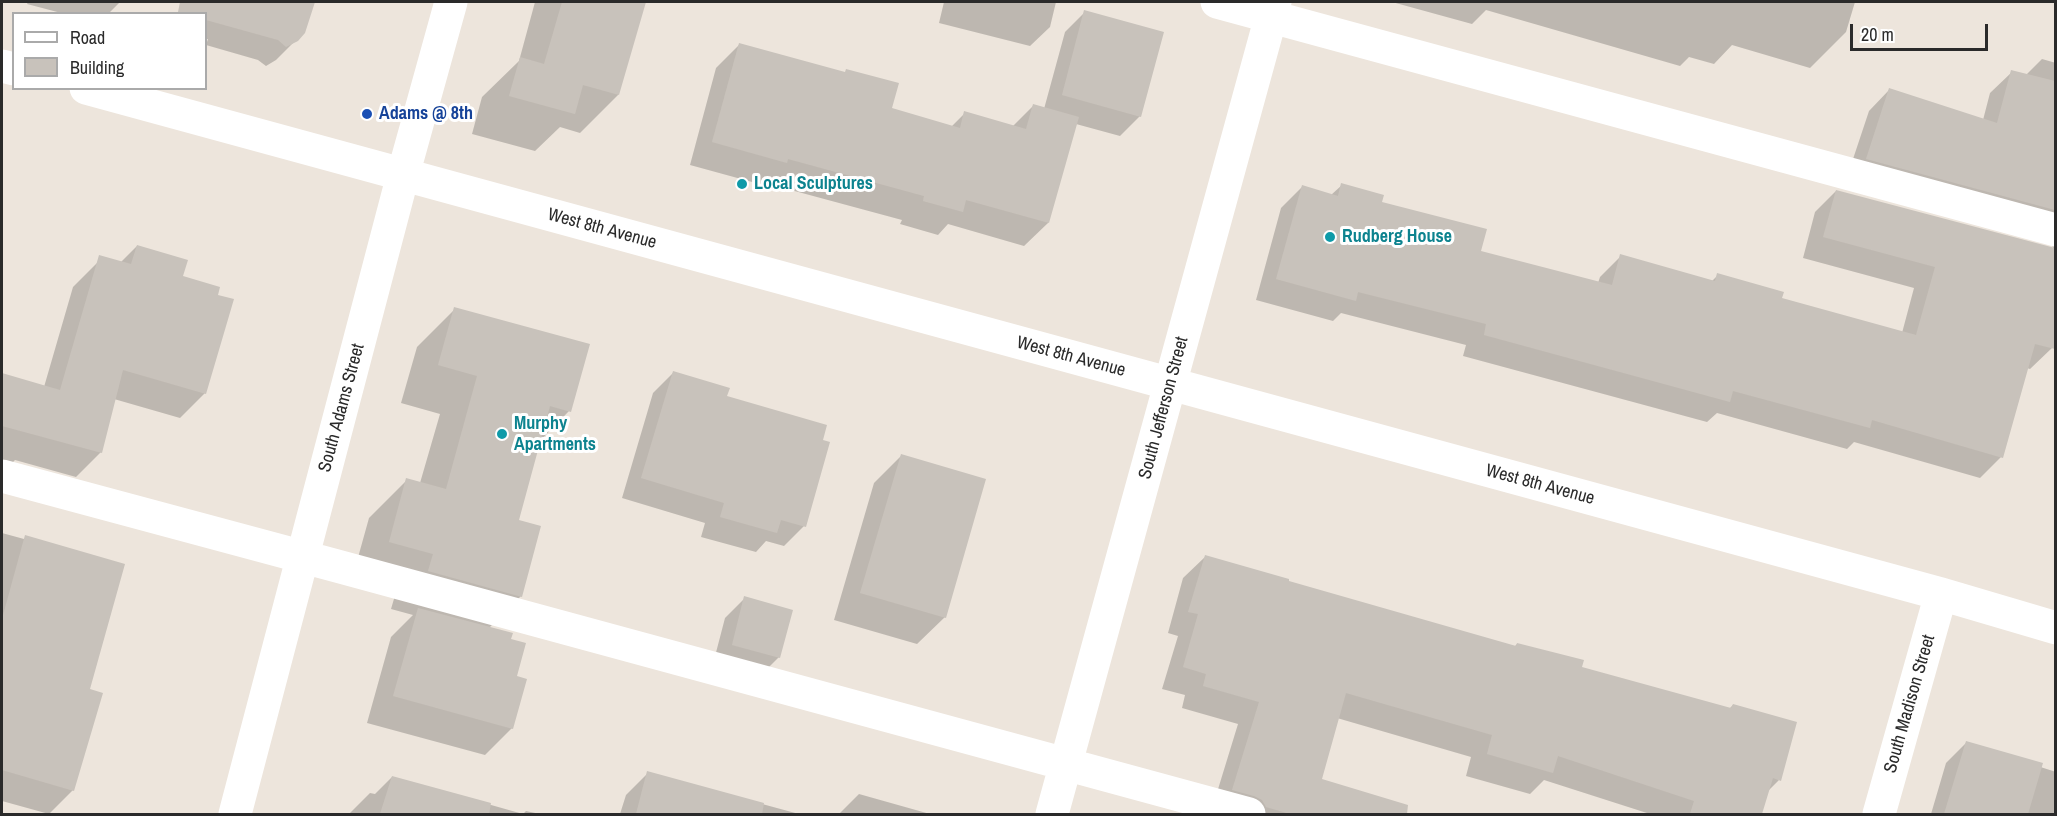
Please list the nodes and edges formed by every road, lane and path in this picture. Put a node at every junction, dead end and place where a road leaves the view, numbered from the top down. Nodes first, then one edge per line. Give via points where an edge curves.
1 (451, 2) edge
2 (1217, 2) edge
3 (1273, 9) edge
4 (93, 90) edge
5 (404, 174) junction
6 (2055, 230) edge
7 (1170, 383) junction
8 (2, 476) edge
9 (303, 557) junction
10 (1941, 594) junction
11 (2055, 628) edge
12 (1066, 764) junction
13 (236, 814) edge
14 (1052, 814) edge
15 (1249, 814) edge
16 (1878, 814) edge

1 - 5 street, South Adams Street
2 - 3 street
3 - 6 street
3 - 7 street, South Jefferson Street
4 - 5 street, West 8th Avenue
5 - 7 street, West 8th Avenue
5 - 9 street, South Adams Street
7 - 10 street, West 8th Avenue
7 - 12 street, South Jefferson Street
8 - 9 street
9 - 12 street
9 - 13 street, South Adams Street
10 - 11 street, West 8th Avenue
10 - 16 street, South Madison Street
12 - 14 street, South Jefferson Street
12 - 15 street

